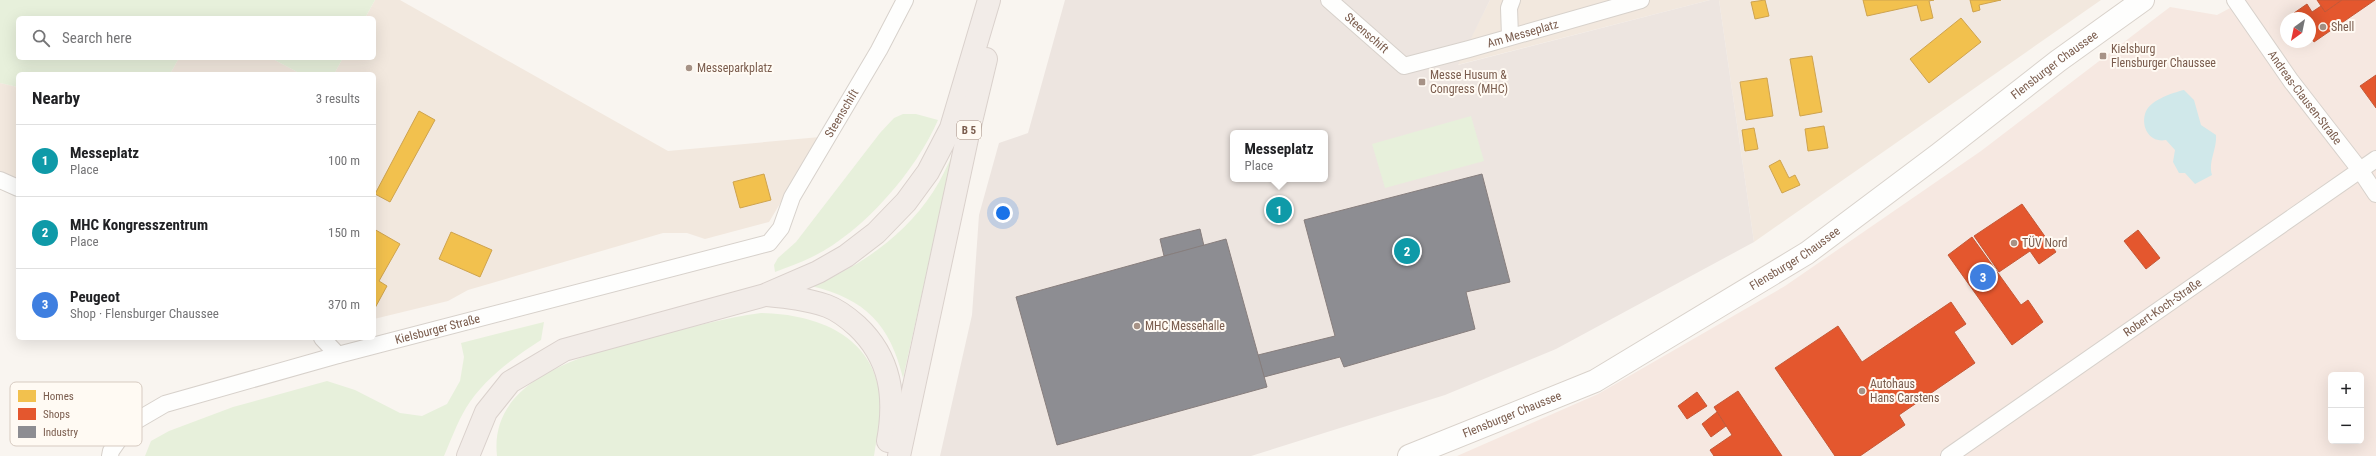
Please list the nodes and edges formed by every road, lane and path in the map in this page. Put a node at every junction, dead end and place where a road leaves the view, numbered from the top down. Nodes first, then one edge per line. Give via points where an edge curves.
1 (905, 0) edge
2 (989, 0) edge
3 (1001, 0) edge
4 (1329, 0) edge
5 (1512, 0) edge
6 (1641, 0) edge
7 (2143, 0) edge
8 (2235, 0) edge
9 (1510, 36) junction
10 (1404, 66) joint
11 (2376, 159) edge
12 (2360, 170) junction
13 (0, 180) edge
14 (16, 187) edge
15 (2376, 194) edge
16 (781, 228) joint
17 (765, 295) junction
18 (324, 340) edge
19 (338, 355) junction
20 (142, 417) edge
21 (114, 446) edge
22 (472, 451) edge
23 (110, 456) edge
24 (886, 456) edge
25 (899, 456) edge
26 (1409, 456) edge
27 (1949, 456) edge

1 - 16 street, Steenschift via 879,50 792,197 786,220
2 - 17 highway via 951,128 928,172 906,202 876,233 846,256 818,272
3 - 25 highway, B 5 via 968,134
4 - 10 street, Steenschift
5 - 9 street via 1509,16
6 - 9 street, Am Messeplatz
7 - 26 main road, Flensburger Chaussee via 2058,61 1807,253 1595,381
8 - 12 street, Andreas-Clausen-Straße via 2291,81
9 - 10 street, Am Messeplatz
11 - 12 street, Robert-Koch-Straße
12 - 15 street, Andreas-Clausen-Straße
12 - 27 street, Robert-Koch-Straße
13 - 14 street
16 - 19 street, Kielsburger Straße via 769,243
17 - 22 highway via 564,350 510,382 486,412
17 - 24 highway via 794,298 828,306 867,335 882,358 893,396 893,416
18 - 19 street
19 - 20 street, Kielsburger Straße via 165,404
21 - 23 street, Kielsburger Straße

